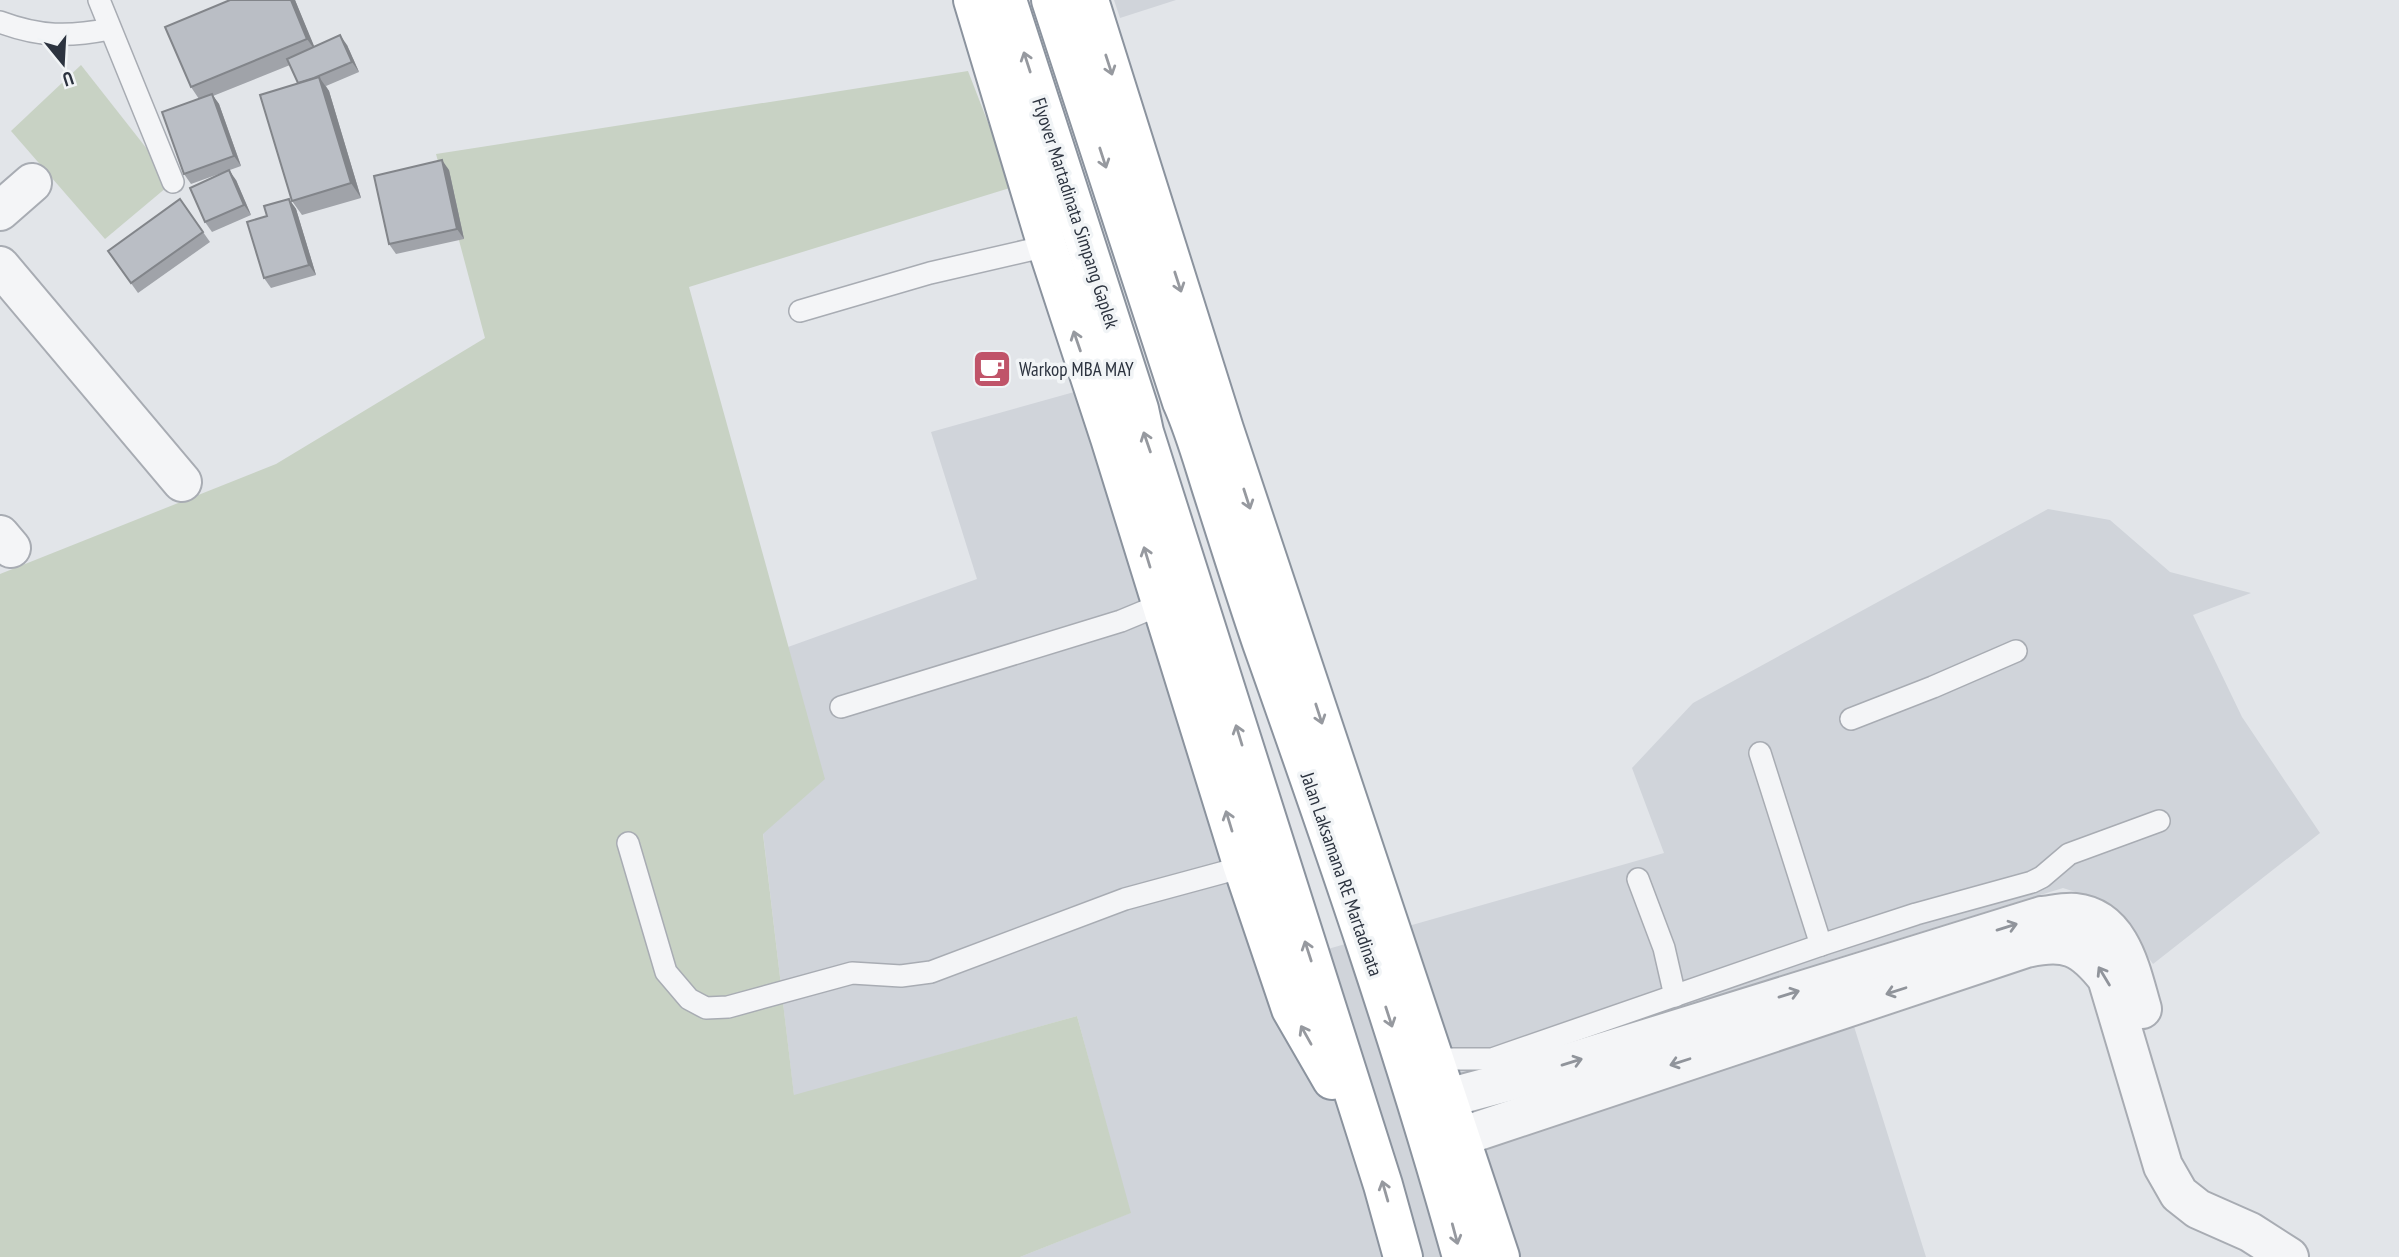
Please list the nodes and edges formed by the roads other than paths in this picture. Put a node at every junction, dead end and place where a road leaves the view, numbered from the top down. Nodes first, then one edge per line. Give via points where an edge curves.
1 (99, 0) edge
2 (973, 0) edge
3 (1007, 0) edge
4 (1051, 0) edge
5 (1088, 0) edge
6 (0, 22) edge
7 (110, 29) junction
8 (173, 182) dead end
9 (32, 183) dead end
10 (0, 211) edge
11 (1047, 246) junction
12 (0, 266) edge
13 (800, 311) dead end
14 (182, 482) dead end
15 (1162, 604) junction
16 (2016, 651) dead end
17 (841, 707) dead end
18 (1851, 719) dead end
19 (1760, 753) dead end
20 (2159, 821) dead end
21 (628, 843) dead end
22 (1243, 867) junction
23 (1638, 879) dead end
24 (1821, 945) junction
25 (1675, 996) junction
26 (1434, 1059) junction
27 (1447, 1098) junction
28 (1366, 1135) junction
29 (1461, 1137) junction
30 (2250, 1232) junction
31 (1404, 1257) edge
32 (1462, 1257) edge
33 (1500, 1257) edge
34 (2289, 1257) edge

1 - 7 lane
2 - 11 highway
28 -> 3 highway, Flyover Martadinata Simpang Gaplek
4 -> 32 highway, Jalan Laksamana RE Martadinata via 1396,1038
5 -> 26 highway via 1224,429
6 - 7 lane via 46,34
7 - 8 lane
9 - 10 street
11 - 13 lane
15 -> 11 highway
12 - 14 street
15 - 17 lane via 1121,621
22 -> 15 highway
16 - 18 lane
19 - 24 lane
20 - 24 lane via 2069,855 2032,881
21 - 22 lane via 666,972 689,999 706,1008 728,1007 852,973 901,976 931,972 1125,899
28 -> 22 highway via 1291,1009
23 - 25 lane via 1664,948
24 - 25 lane
25 - 26 lane via 1492,1059
26 - 27 highway
27 - 29 highway
27 -> 30 street via 2042,916 2075,913 2099,922 2120,942 2184,1155 2196,1178
31 -> 28 highway
30 -> 29 street via 2198,1209 2179,1194 2162,1166 2107,978 2094,961 2072,947 2049,943
29 - 33 highway
30 - 34 street

